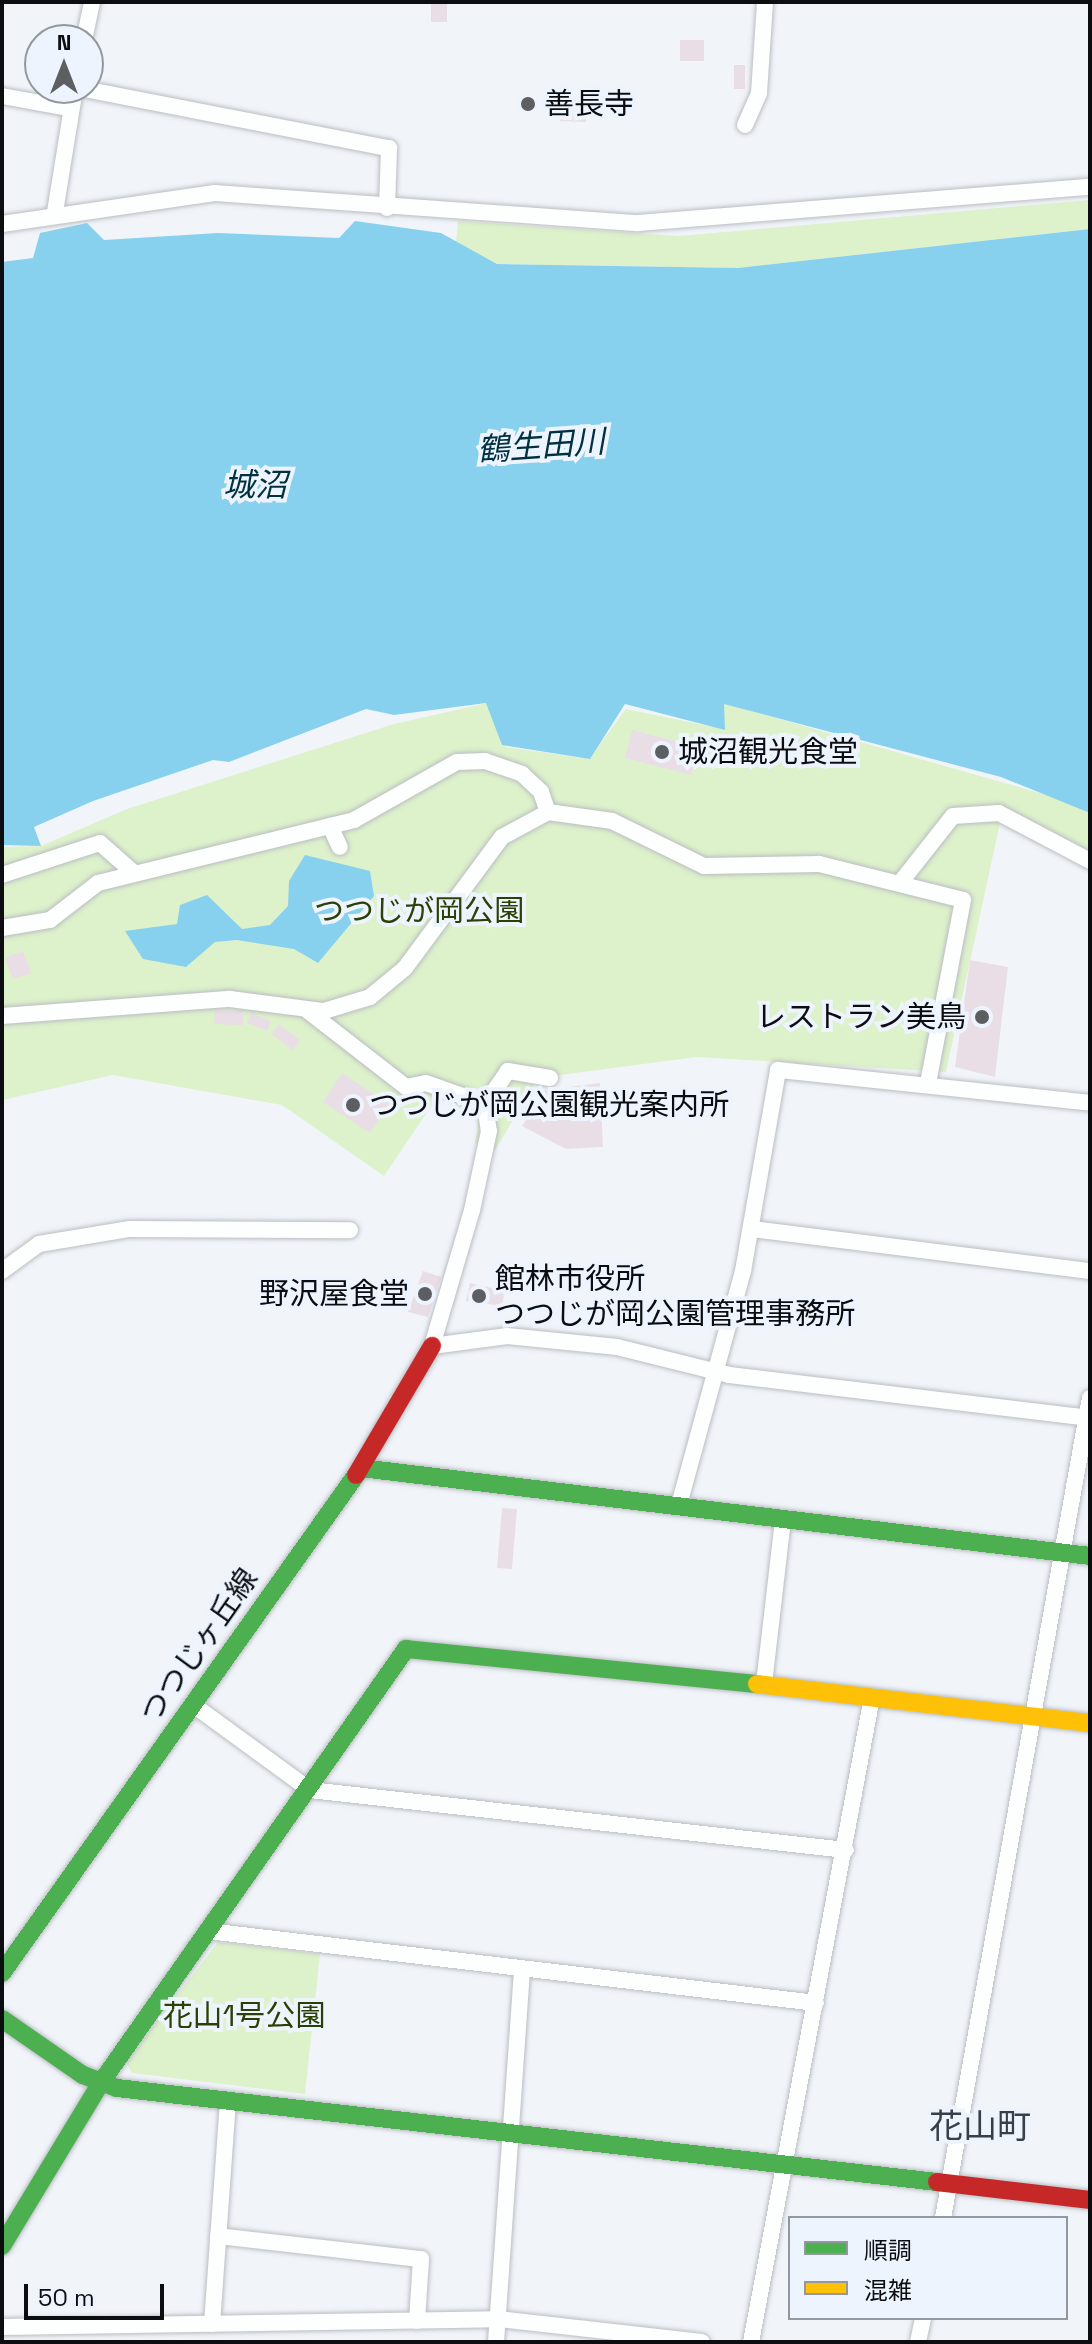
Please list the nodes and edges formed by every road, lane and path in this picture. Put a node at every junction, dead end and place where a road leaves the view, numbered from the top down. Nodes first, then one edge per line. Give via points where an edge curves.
1 (92, 2) edge
2 (765, 2) edge
3 (87, 24) edge
4 (104, 93) edge
5 (2, 96) edge
6 (71, 104) edge
7 (69, 108) junction
8 (745, 125) dead end
9 (1090, 187) edge
10 (387, 208) junction
11 (55, 212) junction
12 (2, 224) edge
13 (548, 812) junction
14 (330, 826) junction
15 (340, 847) dead end
16 (1090, 861) edge
17 (134, 873) junction
18 (2, 875) edge
19 (900, 883) junction
20 (2, 928) edge
21 (308, 1011) junction
22 (2, 1016) edge
23 (550, 1078) dead end
24 (928, 1084) junction
25 (1090, 1103) edge
26 (485, 1104) junction
27 (752, 1229) junction
28 (350, 1230) dead end
29 (2, 1271) edge
30 (1090, 1271) edge
31 (432, 1346) junction
32 (712, 1372) junction
33 (1090, 1398) edge
34 (1088, 1418) edge
35 (361, 1468) junction
36 (679, 1505) junction
37 (783, 1520) junction
38 (1064, 1553) junction
39 (1090, 1556) edge
40 (764, 1684) junction
41 (872, 1697) junction
42 (192, 1704) junction
43 (1034, 1716) junction
44 (1090, 1723) edge
45 (310, 1790) junction
46 (846, 1850) junction
47 (208, 1931) junction
48 (522, 1969) junction
49 (2, 1973) edge
50 (816, 2003) junction
51 (2, 2019) edge
52 (100, 2084) junction
53 (228, 2102) junction
54 (513, 2135) junction
55 (786, 2164) junction
56 (950, 2185) junction
57 (1090, 2200) edge
58 (943, 2216) edge
59 (218, 2236) junction
60 (2, 2246) edge
61 (498, 2319) junction
62 (923, 2320) edge
63 (417, 2321) junction
64 (212, 2324) junction
65 (2, 2327) edge
66 (496, 2342) edge
67 (702, 2342) edge
68 (751, 2342) edge
69 (918, 2342) edge

1 - 3 street
2 - 8 street via 759,93
4 - 10 street via 380,145 392,153
5 - 7 street
6 - 7 street
7 - 11 street via 55,178
9 - 10 street via 714,222
10 - 11 street via 215,193
11 - 12 street
13 - 14 street via 541,792 522,774 472,761 436,769 384,805
13 - 19 street via 612,821 704,866 819,864
13 - 21 street via 502,837 386,986 343,1007
14 - 15 street
14 - 17 street
16 - 19 street via 999,813 953,816
17 - 18 street via 100,843
17 - 20 street via 98,883 50,920
19 - 24 street via 963,900
21 - 22 street via 230,999
21 - 26 street via 406,1087 426,1083
23 - 26 street via 508,1071
24 - 25 street
24 - 27 street via 778,1070
26 - 31 street via 489,1131 472,1210
27 - 30 street
27 - 32 street
28 - 29 street via 130,1229 39,1244
31 - 32 street via 538,1339 617,1347
31 - 35 street, つつじヶ丘線
32 - 34 street
32 - 36 street
33 - 34 street
34 - 38 street
35 - 36 street
35 - 42 street, つつじヶ丘線
36 - 37 street
37 - 38 street
37 - 40 street
38 - 39 street
38 - 43 street
40 - 41 street
40 - 45 street via 421,1645 406,1649
41 - 43 street
41 - 46 street
42 - 45 street
42 - 49 street, つつじヶ丘線
43 - 44 street
43 - 56 street
45 - 46 street
45 - 47 street
46 - 50 street
47 - 48 street
47 - 52 street
48 - 50 street
48 - 54 street
50 - 55 street
51 - 52 street
52 - 53 street
52 - 60 street
53 - 54 street
53 - 59 street
54 - 55 street
54 - 61 street
55 - 56 street
55 - 68 street
56 - 57 street
56 - 58 street
59 - 63 street via 421,2259
59 - 64 street
61 - 63 street
61 - 66 street
61 - 67 street
62 - 69 street
63 - 64 street
64 - 65 street

